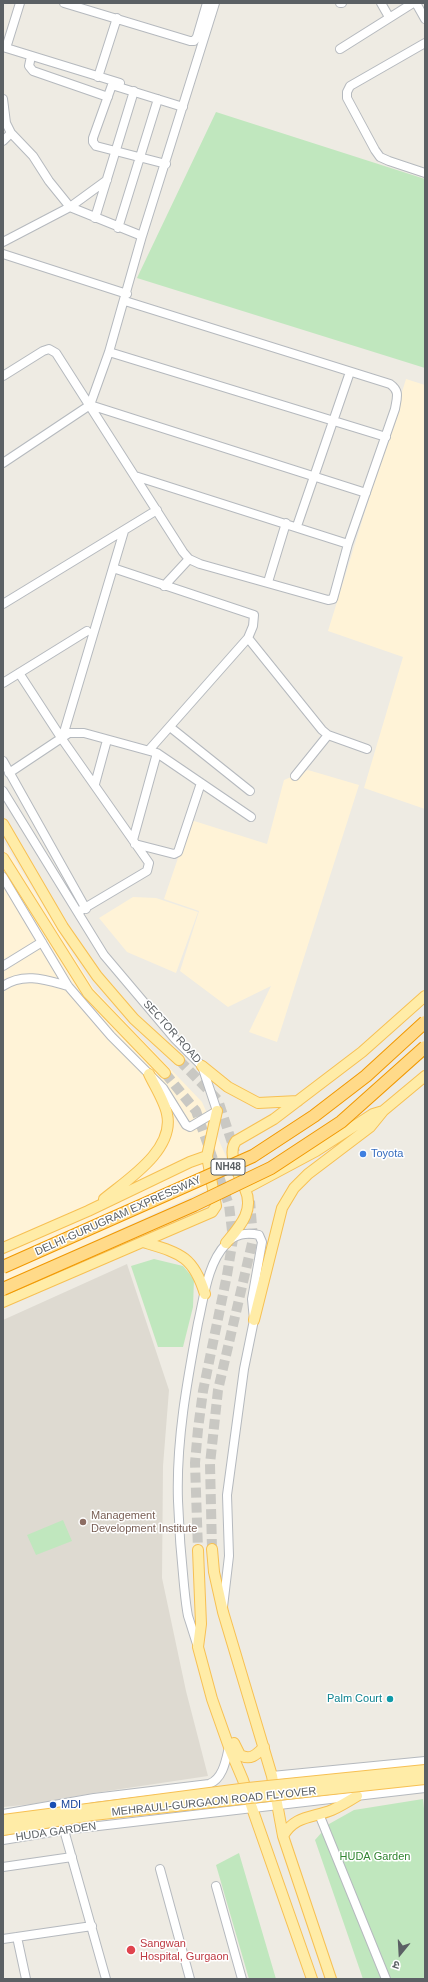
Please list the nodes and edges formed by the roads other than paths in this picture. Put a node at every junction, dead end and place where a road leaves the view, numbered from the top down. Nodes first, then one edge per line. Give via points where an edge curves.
1 (20, 3) edge
2 (64, 3) edge
3 (207, 3) edge
4 (215, 3) edge
5 (381, 3) edge
6 (416, 3) edge
7 (408, 4) edge
8 (389, 17) junction
9 (117, 18) junction
10 (425, 19) edge
11 (425, 43) edge
12 (4, 47) edge
13 (340, 49) dead end
14 (31, 56) junction
15 (99, 77) junction
16 (125, 84) dead end
17 (111, 88) junction
18 (134, 91) junction
19 (108, 97) junction
20 (3, 99) edge
21 (158, 99) junction
22 (184, 107) junction
23 (11, 133) junction
24 (3, 141) edge
25 (116, 150) junction
26 (140, 156) junction
27 (166, 164) junction
28 (425, 173) edge
29 (107, 180) junction
30 (70, 207) junction
31 (95, 218) junction
32 (118, 228) junction
33 (142, 236) junction
34 (3, 242) edge
35 (3, 254) edge
36 (126, 298) junction
37 (109, 352) junction
38 (350, 372) junction
39 (3, 376) edge
40 (90, 405) junction
41 (333, 420) junction
42 (386, 437) junction
43 (3, 463) edge
44 (135, 476) junction
45 (314, 476) junction
46 (366, 493) junction
47 (157, 510) junction
48 (286, 523) junction
49 (297, 526) junction
50 (124, 531) junction
51 (348, 544) junction
52 (189, 559) junction
53 (112, 568) junction
54 (268, 582) junction
55 (164, 586) junction
56 (3, 604) edge
57 (87, 632) dead end
58 (248, 638) junction
59 (18, 673) junction
60 (3, 683) edge
61 (170, 727) junction
62 (328, 735) junction
63 (62, 739) junction
64 (107, 740) junction
65 (367, 749) dead end
66 (153, 752) junction
67 (3, 761) edge
68 (9, 772) junction
69 (295, 776) dead end
70 (201, 783) junction
71 (95, 784) junction
72 (250, 790) dead end
73 (3, 791) edge
74 (250, 817) dead end
75 (3, 824) edge
76 (134, 842) junction
77 (3, 858) edge
78 (3, 877) edge
79 (82, 911) junction
80 (42, 942) junction
81 (3, 966) edge
82 (3, 986) edge
83 (68, 986) junction
84 (425, 996) edge
85 (425, 1022) edge
86 (425, 1047) edge
87 (179, 1060) tunnel mouth
88 (202, 1066) junction
89 (165, 1073) tunnel mouth
90 (149, 1074) junction
91 (425, 1076) edge
92 (298, 1101) junction
93 (217, 1111) junction
94 (383, 1111) junction
95 (208, 1156) junction
96 (245, 1189) junction
97 (88, 1211) junction
98 (143, 1242) junction
99 (226, 1243) junction
100 (3, 1248) edge
101 (3, 1267) edge
102 (3, 1289) edge
103 (204, 1294) junction
104 (3, 1302) edge
105 (254, 1320) junction
106 (212, 1549) tunnel mouth
107 (198, 1550) tunnel mouth
108 (223, 1612) junction
109 (198, 1647) junction
110 (212, 1699) junction
111 (229, 1747) junction
112 (264, 1747) junction
113 (425, 1761) edge
114 (425, 1770) edge
115 (319, 1772) junction
116 (272, 1776) junction
117 (425, 1779) edge
118 (197, 1785) junction
119 (425, 1788) edge
120 (357, 1796) junction
121 (322, 1800) junction
122 (277, 1804) junction
123 (252, 1808) junction
124 (3, 1814) edge
125 (203, 1814) junction
126 (320, 1814) junction
127 (3, 1820) edge
128 (3, 1830) edge
129 (64, 1830) junction
130 (284, 1836) junction
131 (3, 1840) edge
132 (72, 1857) junction
133 (3, 1867) edge
134 (160, 1869) dead end
135 (216, 1886) dead end
136 (92, 1926) junction
137 (16, 1937) junction
138 (3, 1939) edge
139 (26, 1979) edge
140 (106, 1979) edge
141 (190, 1979) edge
142 (242, 1979) edge
143 (312, 1979) edge
144 (331, 1979) edge
145 (386, 1979) edge

1 - 12 street
2 - 9 street
3 - 9 street via 197,37 190,42
4 - 22 street
5 - 8 street
6 - 10 street
7 - 8 street
8 - 13 street
9 - 15 street
11 - 28 street via 350,86 347,98 380,157
12 - 14 street
14 - 15 street
14 - 19 street via 29,66 33,71
15 - 16 street
15 - 17 street via 103,85
17 - 18 street via 115,85
17 - 19 street
18 - 21 street
18 - 25 street
19 - 25 street via 93,142 96,146
20 - 23 street via 6,123
21 - 22 street
21 - 26 street
22 - 27 street
23 - 24 street
23 - 30 street via 25,145 48,181
25 - 26 street
25 - 29 street
26 - 27 street
26 - 32 street
27 - 33 street
29 - 30 street
29 - 31 street
30 - 31 street
30 - 34 street
31 - 32 street
32 - 33 street
33 - 36 street
35 - 36 street
36 - 37 street
36 - 38 street
37 - 40 street
37 - 41 street
38 - 41 street
38 - 42 street via 390,384 396,389 398,394
39 - 40 street via 43,351 49,350 56,353
40 - 43 street
40 - 44 street
40 - 45 street
41 - 42 street
41 - 45 street
42 - 46 street
44 - 47 street
44 - 48 street
45 - 46 street
45 - 49 street
46 - 51 street
47 - 50 street
47 - 52 street
48 - 49 street
48 - 54 street
49 - 51 street
50 - 53 street
50 - 56 street
51 - 54 street via 333,599 328,600
52 - 54 street
52 - 55 street
53 - 55 street
53 - 63 street
55 - 58 street via 254,615
57 - 59 street
58 - 61 street
58 - 62 street
59 - 60 street
59 - 63 street
61 - 66 street
61 - 72 street
62 - 65 street
62 - 69 street
63 - 64 street via 69,733 77,732
63 - 68 street
63 - 71 street
64 - 66 street
64 - 71 street
66 - 70 street
66 - 76 street
67 - 68 street
68 - 79 street
70 - 74 street
70 - 76 street via 178,852 174,854
71 - 76 street
73 - 79 street, SECTOR ROAD
75 - 87 main road via 63,927 97,976 134,1019
76 - 79 street via 149,863 147,871
77 - 89 main road via 88,993
78 - 80 street
79 - 88 street, SECTOR ROAD via 104,955 175,1039
80 - 81 street
80 - 83 street
82 - 83 street via 22,978 40,978
83 - 90 street via 111,1036
84 - 92 main road via 362,1052
85 - 101 highway, DELHI-GURUGRAM EXPRESSWAY / NH48, bridge via 360,1081 314,1116 253,1156
86 - 102 highway, DELHI-GURUGRAM EXPRESSWAY / NH48, bridge via 341,1122 271,1168 194,1205
88 - 92 main road via 228,1087 258,1103
88 - 93 street, SECTOR ROAD
90 - 93 street via 163,1088 186,1126 190,1127
90 - 97 main road via 168,1114 166,1131 159,1148 148,1164
91 - 94 main road
92 - 96 main road via 274,1119 236,1141 232,1154
93 - 95 main road
94 - 96 main road via 373,1114 316,1151
94 - 105 main road via 370,1127 308,1174 294,1188 282,1208
95 - 97 main road via 190,1162
95 - 98 main road via 216,1206 212,1212
96 - 99 main road via 249,1207 244,1219
97 - 100 main road
98 - 103 main road via 182,1257 194,1267
98 - 104 main road
99 - 103 street via 217,1257
99 - 105 street via 249,1233 259,1235 262,1242 252,1299
103 - 109 street via 183,1409 179,1444 178,1499 181,1559 188,1614
105 - 108 street via 244,1369 227,1496 229,1556
106 - 108 main road
107 - 109 main road via 201,1624
108 - 112 main road
109 - 110 main road
110 - 111 main road
110 - 112 main road via 240,1755 250,1758
111 - 118 street via 219,1776 213,1782
111 - 123 main road via 244,1780
112 - 116 main road
113 - 115 street
114 - 127 main road, MEHRAULI-GURGAON ROAD FLYOVER, bridge via 248,1788
115 - 116 street
115 - 121 street
116 - 122 main road
117 - 128 main road, MEHRAULI-GURGAON ROAD FLYOVER, bridge via 93,1816
118 - 124 street via 94,1798
118 - 125 street
119 - 120 street, HUDA GARDEN
120 - 121 street, HUDA GARDEN
120 - 126 main road
121 - 122 street, HUDA GARDEN
122 - 123 street, HUDA GARDEN
122 - 130 main road
123 - 125 street, HUDA GARDEN
123 - 143 main road
125 - 129 street, HUDA GARDEN
126 - 130 main road via 297,1821 288,1827
126 - 145 street
129 - 131 street, HUDA GARDEN
129 - 132 street
130 - 144 main road
132 - 133 street
132 - 136 street
134 - 141 street
135 - 142 street
136 - 137 street
136 - 140 street
137 - 138 street
137 - 139 street

